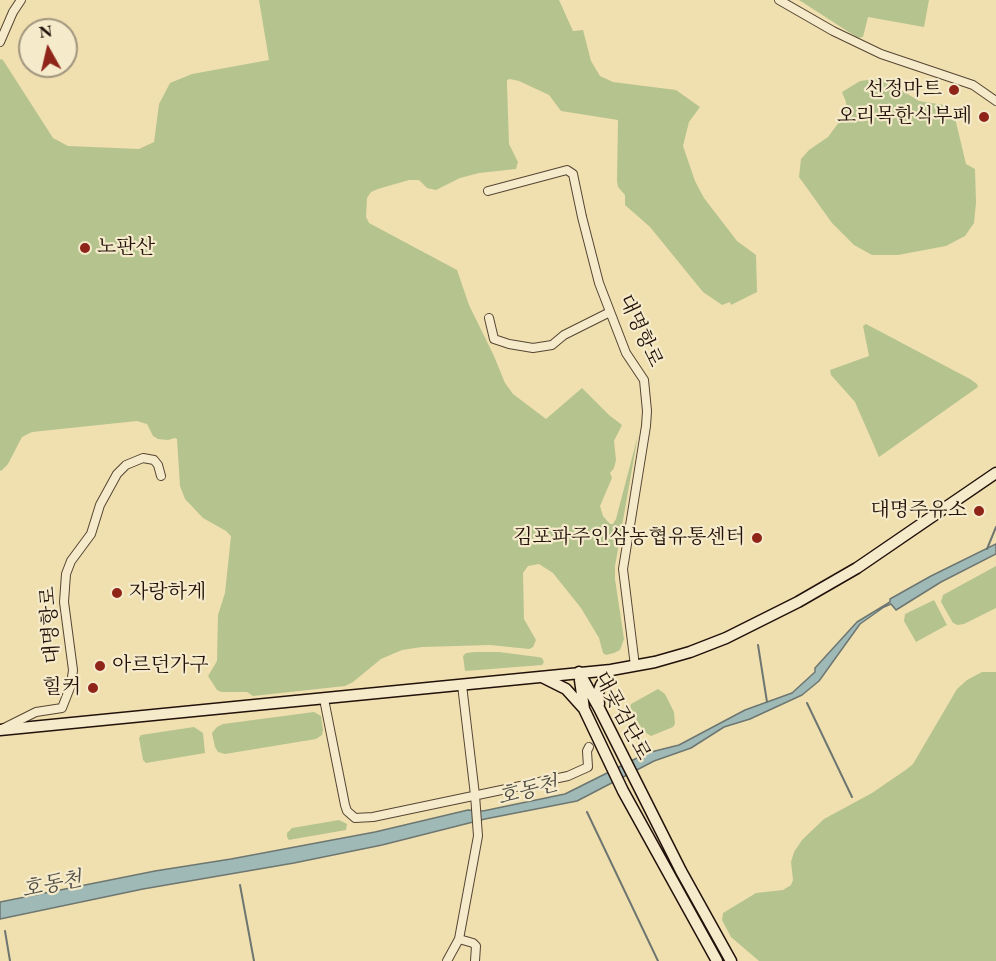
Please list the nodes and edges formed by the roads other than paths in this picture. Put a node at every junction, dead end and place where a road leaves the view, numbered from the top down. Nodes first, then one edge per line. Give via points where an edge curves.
1 (21, 0) edge
2 (779, 0) edge
3 (0, 42) edge
4 (996, 101) edge
5 (488, 191) dead end
6 (610, 312) junction
7 (489, 318) dead end
8 (996, 473) edge
9 (161, 476) dead end
10 (634, 666) junction
11 (611, 670) junction
12 (579, 672) junction
13 (540, 676) junction
14 (462, 685) junction
15 (324, 699) junction
16 (599, 708) junction
17 (584, 709) junction
18 (0, 730) edge
19 (589, 747) dead end
20 (476, 796) junction
21 (459, 939) junction
22 (447, 961) edge
23 (475, 961) edge
24 (717, 961) edge
25 (731, 961) edge

1 - 3 street
2 - 4 street via 882,54 973,85
5 - 6 street, 대명항로 via 571,171 593,262
6 - 7 street via 552,345 533,348 494,339
6 - 10 street, 대명항로 via 626,352 644,380 646,396 646,426 623,569
8 - 10 main road, 대명항로 via 857,568 764,620 690,652
9 - 18 street, 대명항로 via 158,465 149,459 135,460 121,469 104,498 91,534 68,567 64,592 73,670 62,708 27,715
10 - 11 main road, 대명항로
11 - 12 main road, 대명항로
11 - 16 main road via 598,693
12 - 13 main road, 대명항로
12 - 16 main road, 대곶검단로
12 - 17 main road, 대곶검단로
13 - 14 main road, 대명항로
13 - 17 main road via 566,689
14 - 15 main road, 대명항로
14 - 20 street
15 - 18 main road, 대명항로
15 - 20 street via 345,805 355,818
16 - 25 main road, 대곶검단로
17 - 24 main road, 대곶검단로 via 623,791
19 - 20 street via 588,767 583,771
20 - 21 street via 476,854
21 - 22 street
21 - 23 street via 476,946

